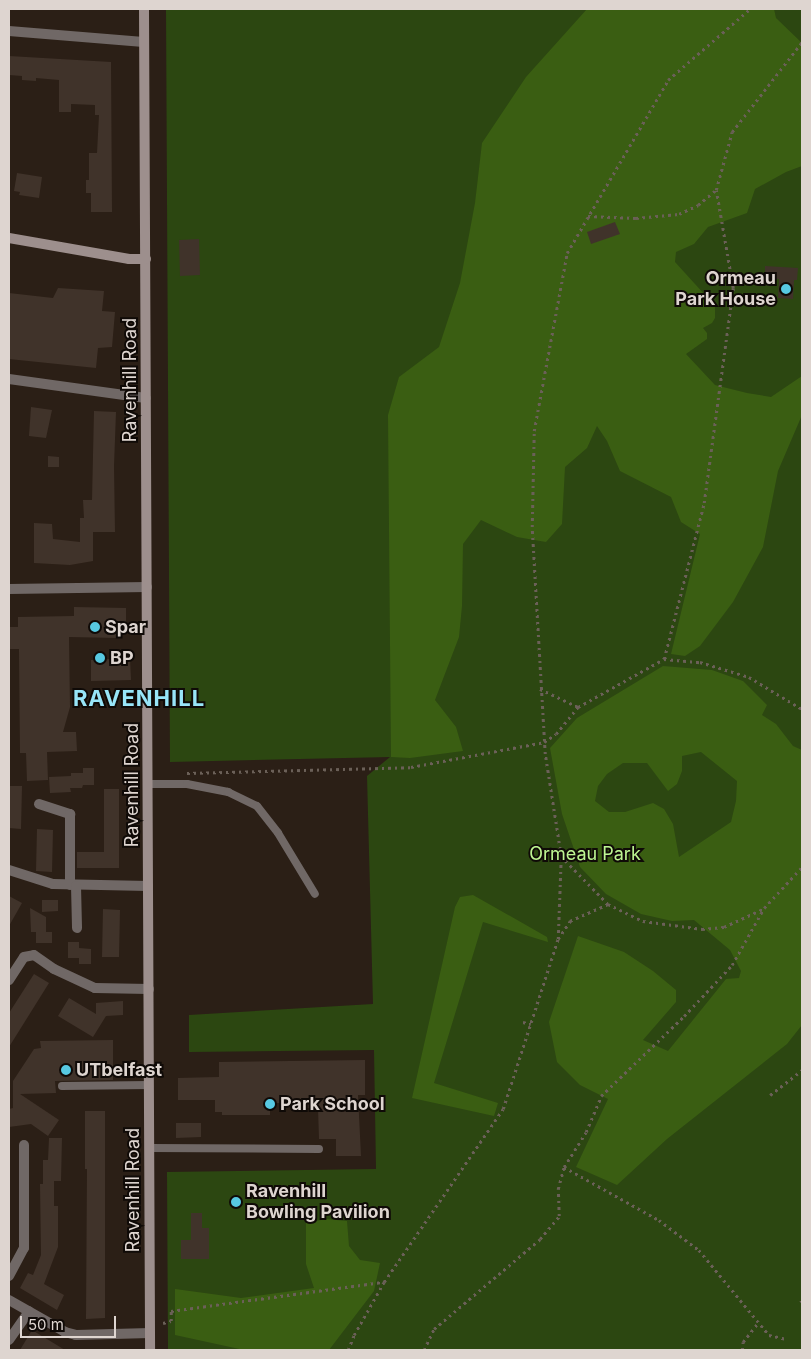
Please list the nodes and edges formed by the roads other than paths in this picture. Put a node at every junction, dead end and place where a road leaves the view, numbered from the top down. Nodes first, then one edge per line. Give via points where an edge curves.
1 (144, 9) edge
2 (9, 31) edge
3 (144, 42) junction
4 (9, 238) edge
5 (146, 258) junction
6 (9, 378) edge
7 (146, 398) junction
8 (147, 588) junction
9 (9, 589) edge
10 (148, 784) junction
11 (39, 804) dead end
12 (9, 870) edge
13 (73, 885) junction
14 (148, 886) junction
15 (315, 894) dead end
16 (76, 928) dead end
17 (9, 980) edge
18 (149, 989) junction
19 (149, 1085) junction
20 (62, 1086) dead end
21 (24, 1145) dead end
22 (150, 1148) junction
23 (319, 1149) dead end
24 (9, 1276) edge
25 (9, 1300) edge
26 (29, 1312) junction
27 (150, 1333) junction
28 (9, 1340) edge
29 (150, 1350) edge

1 - 3 main road, Ravenhill Road
2 - 3 street
3 - 5 main road, Ravenhill Road
4 - 5 main road
5 - 7 main road, Ravenhill Road
6 - 7 street
7 - 8 main road, Ravenhill Road
8 - 9 street
8 - 10 main road, Ravenhill Road
10 - 14 main road, Ravenhill Road
10 - 15 lane via 187,784 228,792 257,806 278,832
11 - 13 street via 70,814
12 - 13 street via 41,881
13 - 14 street
13 - 16 street
14 - 18 main road, Ravenhill Road
17 - 18 street via 24,957 34,956 96,988
18 - 19 main road, Ravenhill Road
19 - 20 lane
19 - 22 main road, Ravenhill Road
21 - 24 street via 24,1248
22 - 23 lane
22 - 27 main road, Ravenhill Road
25 - 26 street
26 - 27 street via 64,1332 76,1335
26 - 28 street
27 - 29 main road, Ravenhill Road

